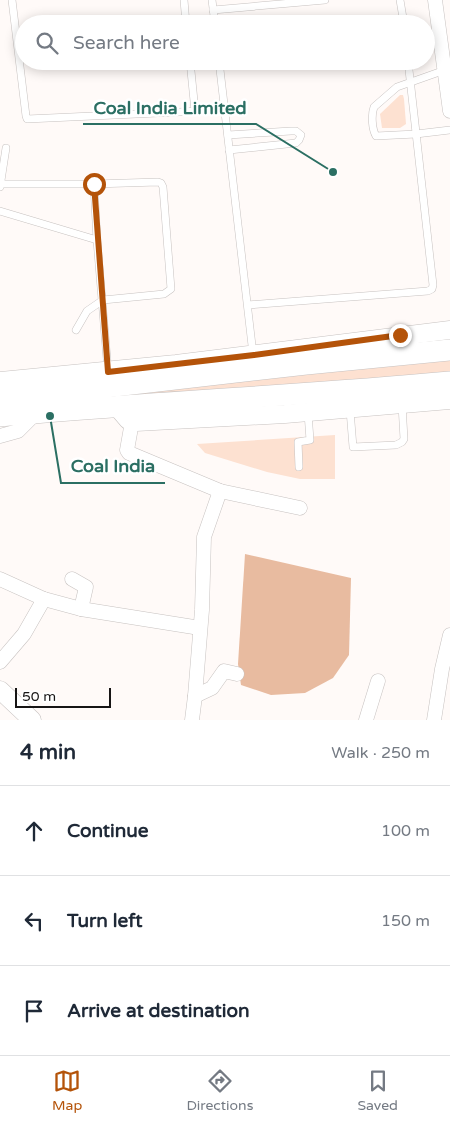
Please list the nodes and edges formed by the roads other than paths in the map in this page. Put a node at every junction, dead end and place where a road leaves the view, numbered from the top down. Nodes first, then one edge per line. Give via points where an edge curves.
1 (12, 0) edge
2 (184, 0) edge
3 (212, 0) edge
4 (325, 0) edge
5 (400, 0) edge
6 (435, 0) edge
7 (213, 10) junction
8 (185, 15) edge
9 (214, 15) edge
10 (402, 15) edge
11 (15, 25) edge
12 (447, 69) edge
13 (20, 70) edge
14 (191, 70) edge
15 (219, 70) edge
16 (409, 70) edge
17 (410, 82) junction
18 (224, 110) junction
19 (195, 111) junction
20 (450, 111) edge
21 (450, 130) edge
22 (416, 134) junction
23 (228, 135) junction
24 (6, 148) dead end
25 (230, 150) junction
26 (94, 184) junction
27 (0, 186) edge
28 (0, 211) edge
29 (97, 240) junction
30 (103, 300) junction
31 (248, 305) junction
32 (76, 330) dead end
33 (450, 330) edge
34 (450, 350) edge
35 (254, 362) junction
36 (108, 372) junction
37 (0, 381) edge
38 (450, 382) edge
39 (450, 400) edge
40 (402, 405) junction
41 (116, 406) junction
42 (15, 407) edge
43 (350, 409) junction
44 (308, 412) junction
45 (132, 422) junction
46 (0, 436) edge
47 (299, 467) dead end
48 (220, 491) junction
49 (300, 508) dead end
50 (0, 579) edge
51 (72, 579) dead end
52 (44, 599) junction
53 (81, 609) junction
54 (200, 628) junction
55 (450, 635) edge
56 (0, 662) edge
57 (446, 670) edge
58 (237, 674) dead end
59 (378, 680) dead end
60 (0, 690) edge
61 (195, 696) junction
62 (32, 720) edge
63 (192, 720) edge
64 (366, 720) edge
65 (434, 720) edge

1 - 11 lane
2 - 8 lane
3 - 7 lane
4 - 7 lane
5 - 10 lane
6 - 12 street
7 - 9 lane
12 - 17 lane
12 - 20 street
13 - 19 lane via 27,119
14 - 19 lane
15 - 18 lane
16 - 17 lane
17 - 22 lane
17 - 22 lane via 397,87 374,107 374,132 376,136
18 - 19 lane
18 - 23 lane
21 - 22 lane
22 - 31 lane via 432,289
23 - 25 lane
23 - 25 lane via 291,131 301,135 296,143
24 - 27 lane
25 - 31 lane
26 - 27 lane
26 - 29 lane
26 - 30 lane via 161,183 171,284 171,289 164,294
28 - 29 lane
29 - 30 lane
30 - 32 lane via 87,311
30 - 36 lane
31 - 35 lane
33 - 35 street
34 - 35 main road
35 - 36 street
35 - 42 main road
36 - 37 street
38 - 41 main road via 320,394
39 - 40 street
40 - 43 street
40 - 43 lane via 404,439 396,446 353,447
41 - 42 main road
41 - 45 street
42 - 46 street via 18,431
43 - 44 street
44 - 45 street
44 - 47 lane via 310,440 298,442
45 - 48 street via 129,453
48 - 49 street
48 - 54 street via 204,537
50 - 52 street
51 - 53 street via 86,587
52 - 53 street
52 - 56 street via 24,634
53 - 54 street
54 - 61 street
55 - 57 street
57 - 65 street
58 - 61 street via 224,671 212,688
59 - 64 street
60 - 62 street
61 - 63 street

